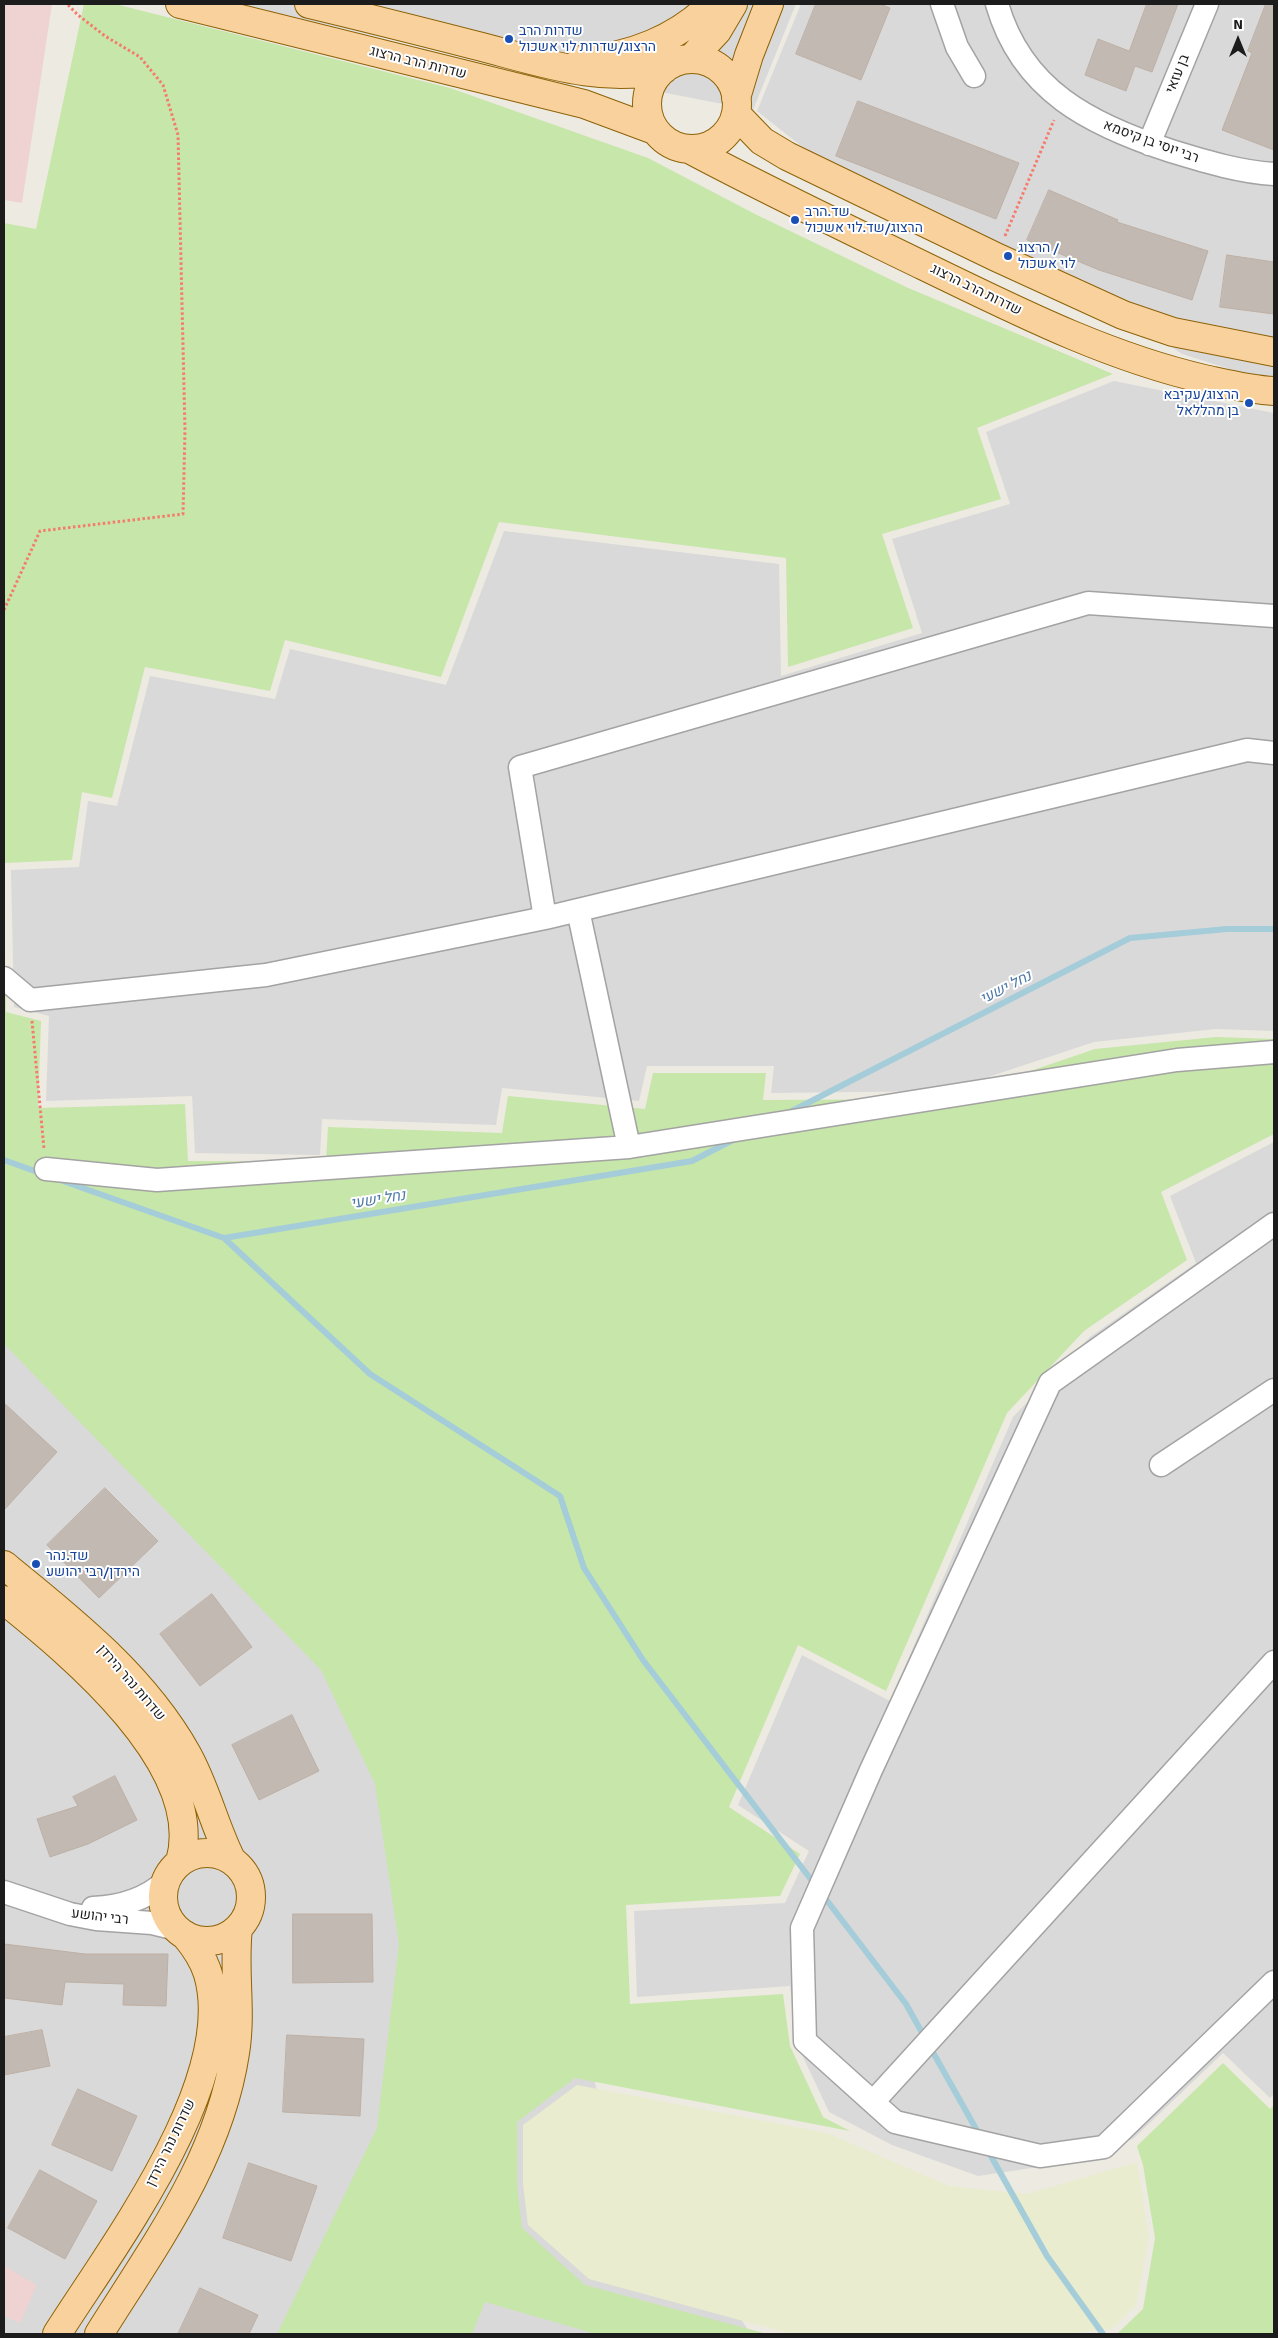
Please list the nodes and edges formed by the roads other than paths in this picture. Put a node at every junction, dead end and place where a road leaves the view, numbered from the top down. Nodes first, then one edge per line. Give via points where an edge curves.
1 (180, 4) edge
2 (308, 4) edge
3 (712, 4) edge
4 (733, 4) edge
5 (769, 4) edge
6 (942, 4) edge
7 (997, 4) edge
8 (1207, 4) edge
9 (691, 59) junction
10 (540, 61) junction
11 (664, 69) junction
12 (974, 76) dead end
13 (736, 106) junction
14 (654, 130) junction
15 (1149, 144) junction
16 (691, 150) junction
17 (1274, 174) edge
18 (1274, 352) edge
19 (1274, 391) edge
20 (1274, 616) edge
21 (1274, 752) edge
22 (578, 910) junction
23 (545, 918) junction
24 (4, 978) edge
25 (1274, 1052) edge
26 (629, 1147) junction
27 (46, 1169) road end
28 (1274, 1224) edge
29 (1274, 1390) edge
30 (1161, 1465) dead end
31 (4, 1565) edge
32 (4, 1600) edge
33 (1274, 1662) edge
34 (231, 1859) junction
35 (173, 1872) junction
36 (13, 1896) edge
37 (238, 1928) junction
38 (181, 1932) junction
39 (1274, 1982) edge
40 (873, 2102) junction
41 (57, 2334) edge
42 (99, 2334) edge

1 - 14 main road, שדרות הרב הרצוג via 584,104
2 - 10 main road
3 - 10 main road via 681,30 633,52 589,60
4 - 9 main road via 717,32
5 - 13 main road via 749,55
6 - 12 street via 957,47
7 - 15 street, רבי יוסי בן קיסמא via 1008,33 1043,84 1089,119
8 - 15 street, בן עזאי
9 - 11 main road
9 - 13 main road via 716,66 729,80
10 - 11 main road via 617,75 641,75
11 - 14 main road via 648,91 648,118
13 - 16 main road via 730,128 720,140
13 - 18 main road via 762,141 787,156 996,257 1123,314 1173,332
14 - 16 main road via 671,144
15 - 17 street, רבי יוסי בן קיסמא via 1238,170
16 - 19 main road, שדרות הרב הרצוג via 974,290 1109,351 1162,369
20 - 23 street via 1088,603 520,767
21 - 22 street via 1237,752
22 - 23 street
22 - 26 street
23 - 24 street via 266,975 30,1000
25 - 26 street via 1177,1060
26 - 27 street via 157,1180
28 - 40 street via 1050,1383 879,1752 802,1928 805,2041
29 - 30 street
31 - 34 main road, שדרות נהר הירדן via 84,1630 144,1693 186,1753
32 - 35 main road, שדרות נהר הירדן via 65,1650 123,1711 170,1780 180,1807 184,1834
33 - 40 street
34 - 35 main road via 205,1852 192,1855
34 - 37 main road via 248,1879 252,1892 247,1918
35 - 36 street, רבי יהושע via 152,1893 110,1907 56,1907
35 - 38 main road via 163,1894 164,1907 169,1919
36 - 38 street, רבי יהושע via 70,1914 152,1923
37 - 38 main road via 227,1937 213,1941 198,1940
37 - 42 main road via 238,2032 215,2131 197,2174 174,2215
38 - 41 main road, שדרות נהר הירדן via 200,1954 212,1999 209,2050 202,2076 155,2181
39 - 40 street via 1104,2147 1040,2156 895,2122

